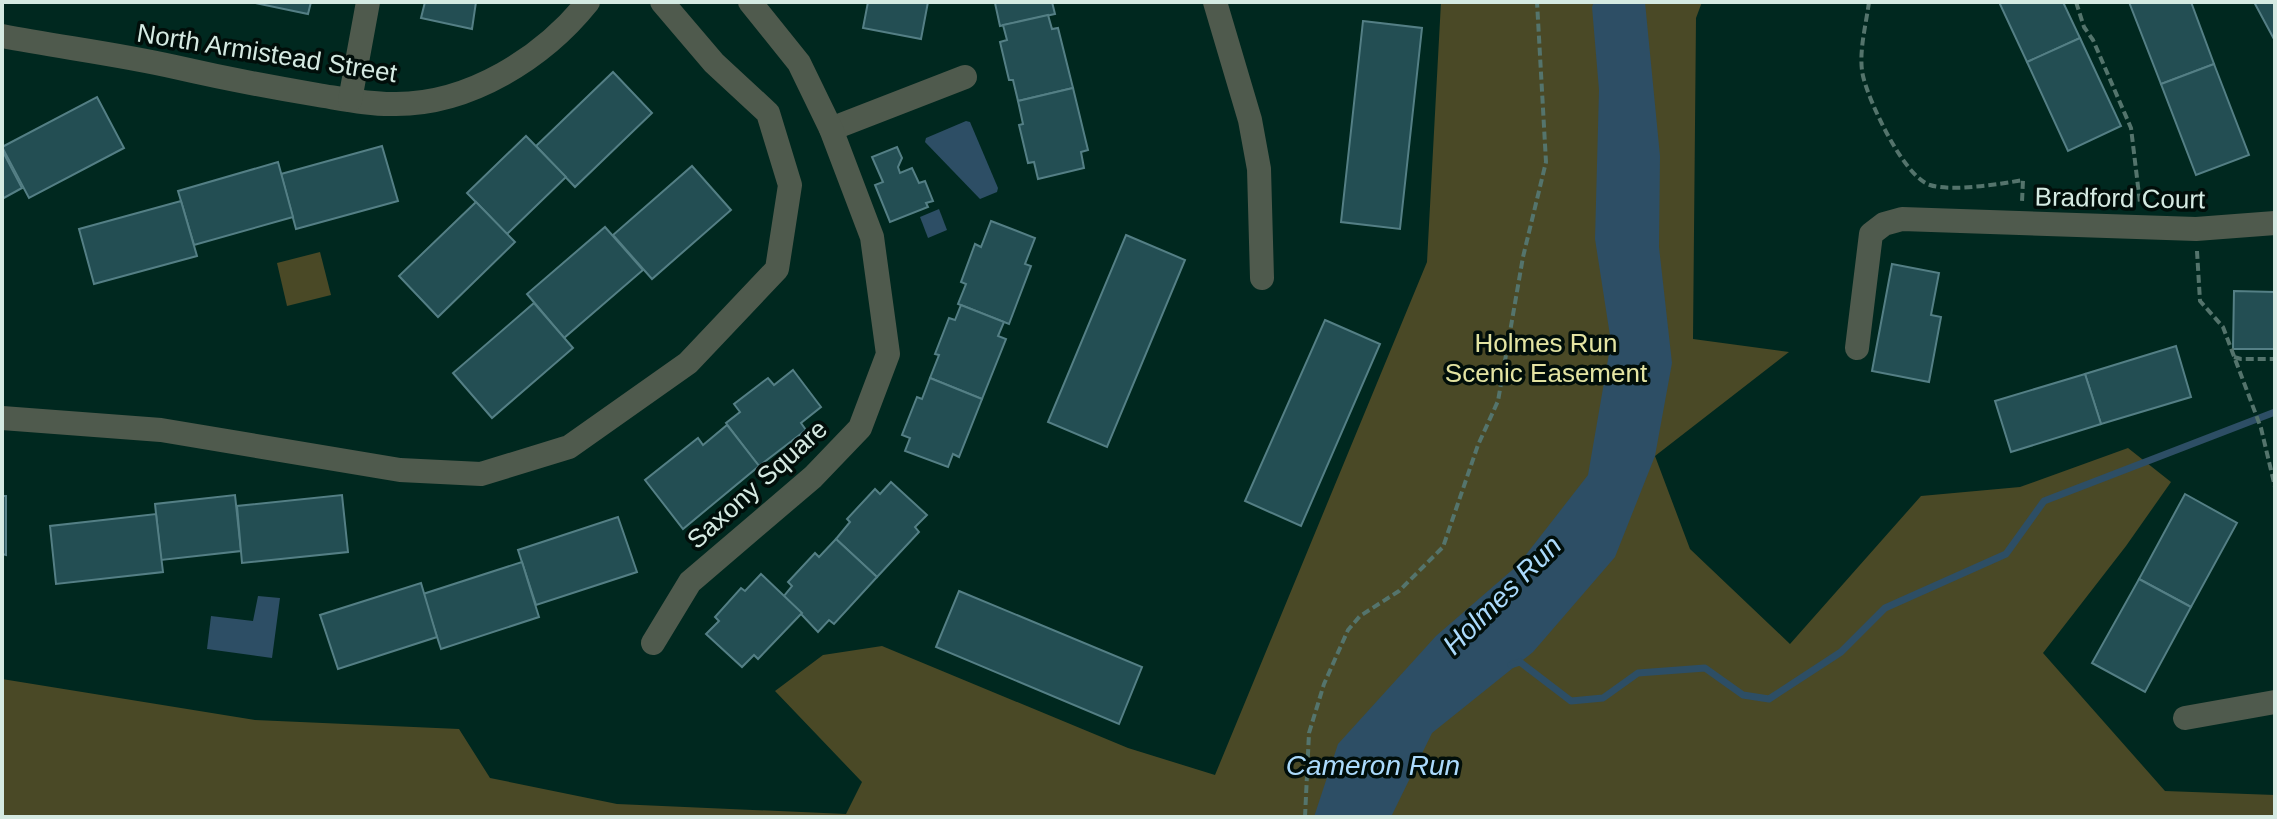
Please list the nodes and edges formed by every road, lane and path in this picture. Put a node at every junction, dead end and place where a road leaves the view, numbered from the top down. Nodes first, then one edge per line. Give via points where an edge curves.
1 (368, 2) edge
2 (588, 2) edge
3 (662, 2) edge
4 (750, 2) edge
5 (1215, 2) edge
6 (1537, 2) edge
7 (1869, 2) edge
8 (2076, 2) edge
9 (2, 36) edge
10 (965, 77) dead end
11 (350, 100) junction
12 (831, 129) junction
13 (2275, 223) edge
14 (2021, 225) junction
15 (2139, 228) junction
16 (2196, 229) junction
17 (1262, 278) dead end
18 (1857, 348) dead end
19 (2233, 356) junction
20 (2275, 359) edge
21 (2, 418) edge
22 (2275, 487) edge
23 (653, 643) dead end
24 (2275, 702) edge
25 (2185, 718) dead end
26 (1305, 817) edge

1 - 11 street
2 - 11 street, North Armistead Street via 542,49 499,77 452,95 397,104
3 - 21 street via 714,63 768,113 790,185 777,269 688,363 569,447 481,474 400,470 161,430
4 - 12 street, Saxony Square via 799,63
5 - 17 street via 1259,169
6 - 26 path via 1546,162 1498,401 1443,547 1399,591 1348,630 1309,733
7 - 14 path via 1863,76 1906,167 1929,185 1987,187 2023,180
8 - 15 path via 2131,128
9 - 11 street, North Armistead Street
10 - 12 street
12 - 23 street, Saxony Square via 872,237 888,354 860,428 813,477 690,582
13 - 16 street, Bradford Court
14 - 15 street, Bradford Court
14 - 18 street, Bradford Court via 1902,219 1884,224 1871,234
15 - 16 street, Bradford Court
16 - 19 path via 2200,301 2223,327
19 - 20 path
19 - 22 path via 2261,428
24 - 25 street

